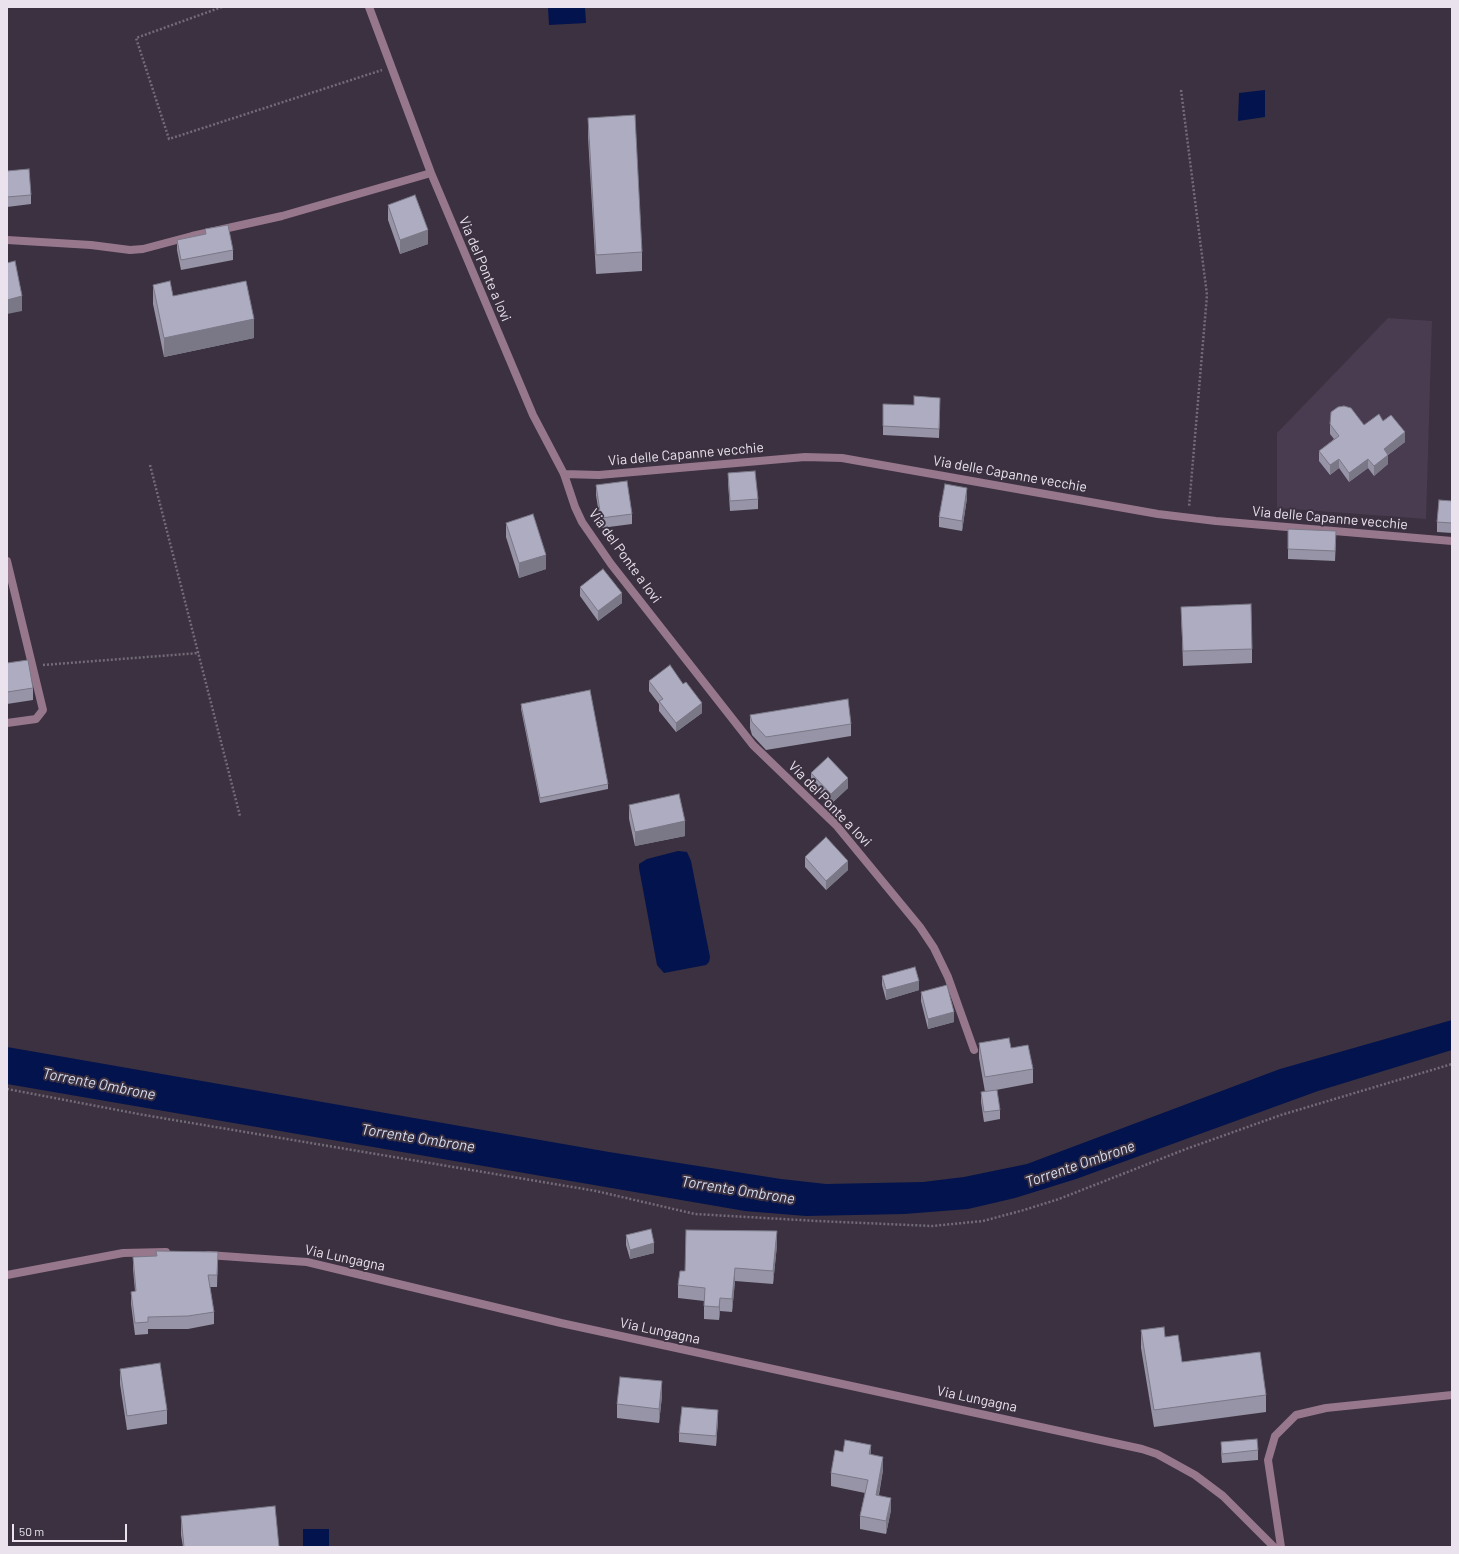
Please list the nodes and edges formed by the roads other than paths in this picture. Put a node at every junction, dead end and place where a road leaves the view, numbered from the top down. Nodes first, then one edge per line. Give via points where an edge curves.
1 (369, 7) edge
2 (431, 174) junction
3 (7, 240) edge
4 (564, 474) junction
5 (1452, 541) edge
6 (7, 561) edge
7 (7, 724) edge
8 (974, 1050) dead end
9 (172, 1253) edge
10 (196, 1254) edge
11 (7, 1275) edge
12 (1452, 1395) edge
13 (1274, 1547) edge
14 (1281, 1547) edge

1 - 2 street, Via del Ponte a Iovi
2 - 3 street via 282,216 143,249
2 - 4 street, Via del Ponte a Iovi via 533,416
4 - 5 street, Via delle Capanne vecchie via 599,475 805,457 836,457 1158,514
4 - 8 street, Via del Ponte a Iovi via 575,507 591,536 752,745 836,825 920,927 948,977
6 - 7 street via 43,710 36,719
9 - 11 street via 123,1253
10 - 13 street, Via Lungagna via 307,1262 561,1323 1142,1449 1157,1454 1195,1475 1223,1496
12 - 14 street via 1326,1408 1296,1415 1275,1436 1268,1460

